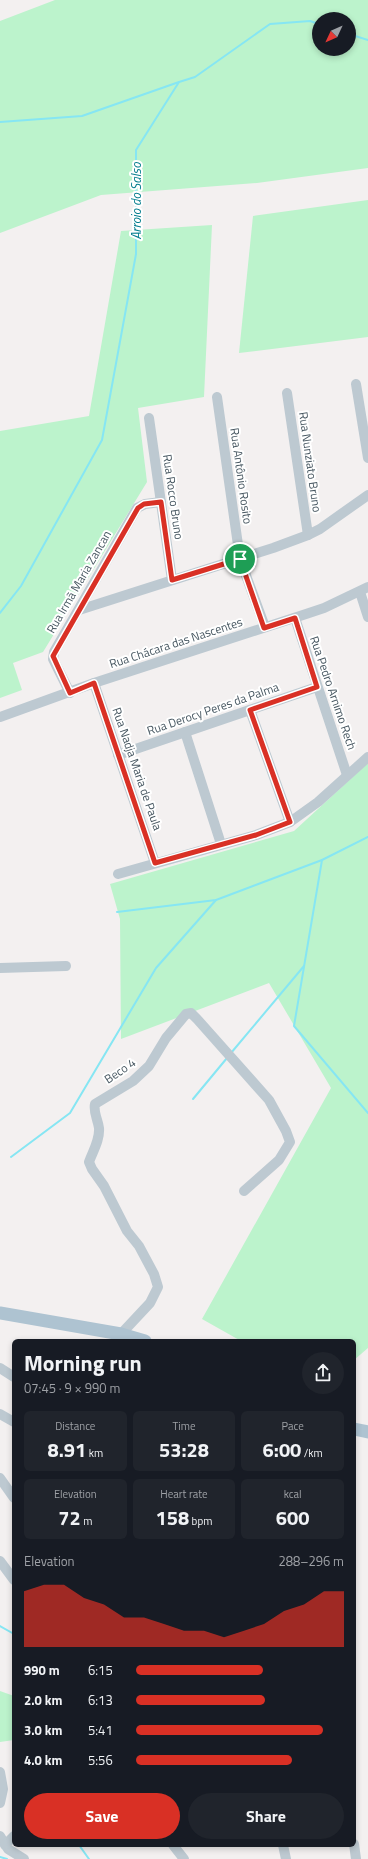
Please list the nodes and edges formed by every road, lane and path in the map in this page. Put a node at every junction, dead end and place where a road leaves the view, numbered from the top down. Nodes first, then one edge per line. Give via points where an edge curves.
1 (356, 384) dead end
2 (287, 393) dead end
3 (217, 396) dead end
4 (149, 418) dead end
5 (368, 458) edge
6 (368, 495) edge
7 (161, 502) junction
8 (308, 535) junction
9 (240, 559) junction
10 (172, 580) junction
11 (364, 590) edge
12 (79, 610) junction
13 (368, 617) edge
14 (295, 618) junction
15 (264, 628) junction
16 (94, 683) junction
17 (317, 687) junction
18 (70, 693) junction
19 (250, 710) junction
20 (0, 717) edge
21 (185, 732) junction
22 (118, 755) junction
23 (368, 757) edge
24 (348, 775) junction
25 (290, 822) junction
26 (221, 844) junction
27 (155, 863) junction
28 (118, 874) dead end
29 (66, 966) dead end
30 (0, 968) edge
31 (244, 1191) dead end
32 (0, 1313) edge
33 (121, 1338) edge
34 (0, 1368) edge
35 (12, 1376) edge
36 (0, 1414) edge
37 (12, 1421) edge
38 (356, 1429) edge
39 (368, 1432) edge
40 (0, 1478) edge
41 (12, 1495) edge
42 (0, 1561) edge
43 (12, 1577) edge
44 (0, 1772) edge
45 (0, 1800) edge
46 (12, 1837) edge
47 (2, 1840) edge
48 (175, 1847) edge
49 (284, 1847) edge
50 (354, 1847) edge
51 (24, 1859) edge
52 (184, 1859) edge
53 (286, 1859) edge
54 (356, 1859) edge

1 - 5 street
2 - 8 street, Rua Nunziato Bruno
3 - 9 street, Rua Antônio Rosito
4 - 7 street, Rua Rocco Bruno
6 - 8 street
7 - 10 street, Rua Rocco Bruno
7 - 12 street, Rua Irmã Maria Zancan via 144,504 138,508
8 - 9 street
9 - 10 street
9 - 15 street, Rua Antônio Rosito
10 - 12 street
11 - 13 street
11 - 14 street, Rua Chácara das Nascentes
12 - 18 street, Rua Irmã Maria Zancan via 53,656
14 - 15 street, Rua Chácara das Nascentes
14 - 17 street, Rua Pedro Arnimo Rech
15 - 16 street, Rua Chácara das Nascentes
16 - 18 street, Rua Chácara das Nascentes
16 - 22 street, Rua Nadja Maria de Paula
17 - 19 street, Rua Derocy Peres da Palma
17 - 24 street, Rua Pedro Arnimo Rech
18 - 20 street, Rua Chácara das Nascentes
19 - 21 street, Rua Derocy Peres da Palma
19 - 25 street
21 - 22 street, Rua Derocy Peres da Palma
21 - 26 street
22 - 27 street, Rua Nadja Maria de Paula
23 - 24 street
24 - 25 street via 318,802
25 - 26 street via 256,835
26 - 27 street
27 - 28 street
29 - 30 street
31 - 33 street, Beco 4 via 279,1160 290,1142 268,1100 197,1019 191,1013 186,1014 166,1038 149,1066 133,1081 95,1104 94,1108 99,1130 89,1162 127,1231 145,1257 158,1286 150,1304
32 - 33 main road
34 - 35 street
36 - 37 street
38 - 39 main road
40 - 41 street
42 - 43 street
44 - 45 street via 3,1789
46 - 47 street
47 - 51 street via 16,1855
48 - 52 street
49 - 53 street
50 - 54 street

